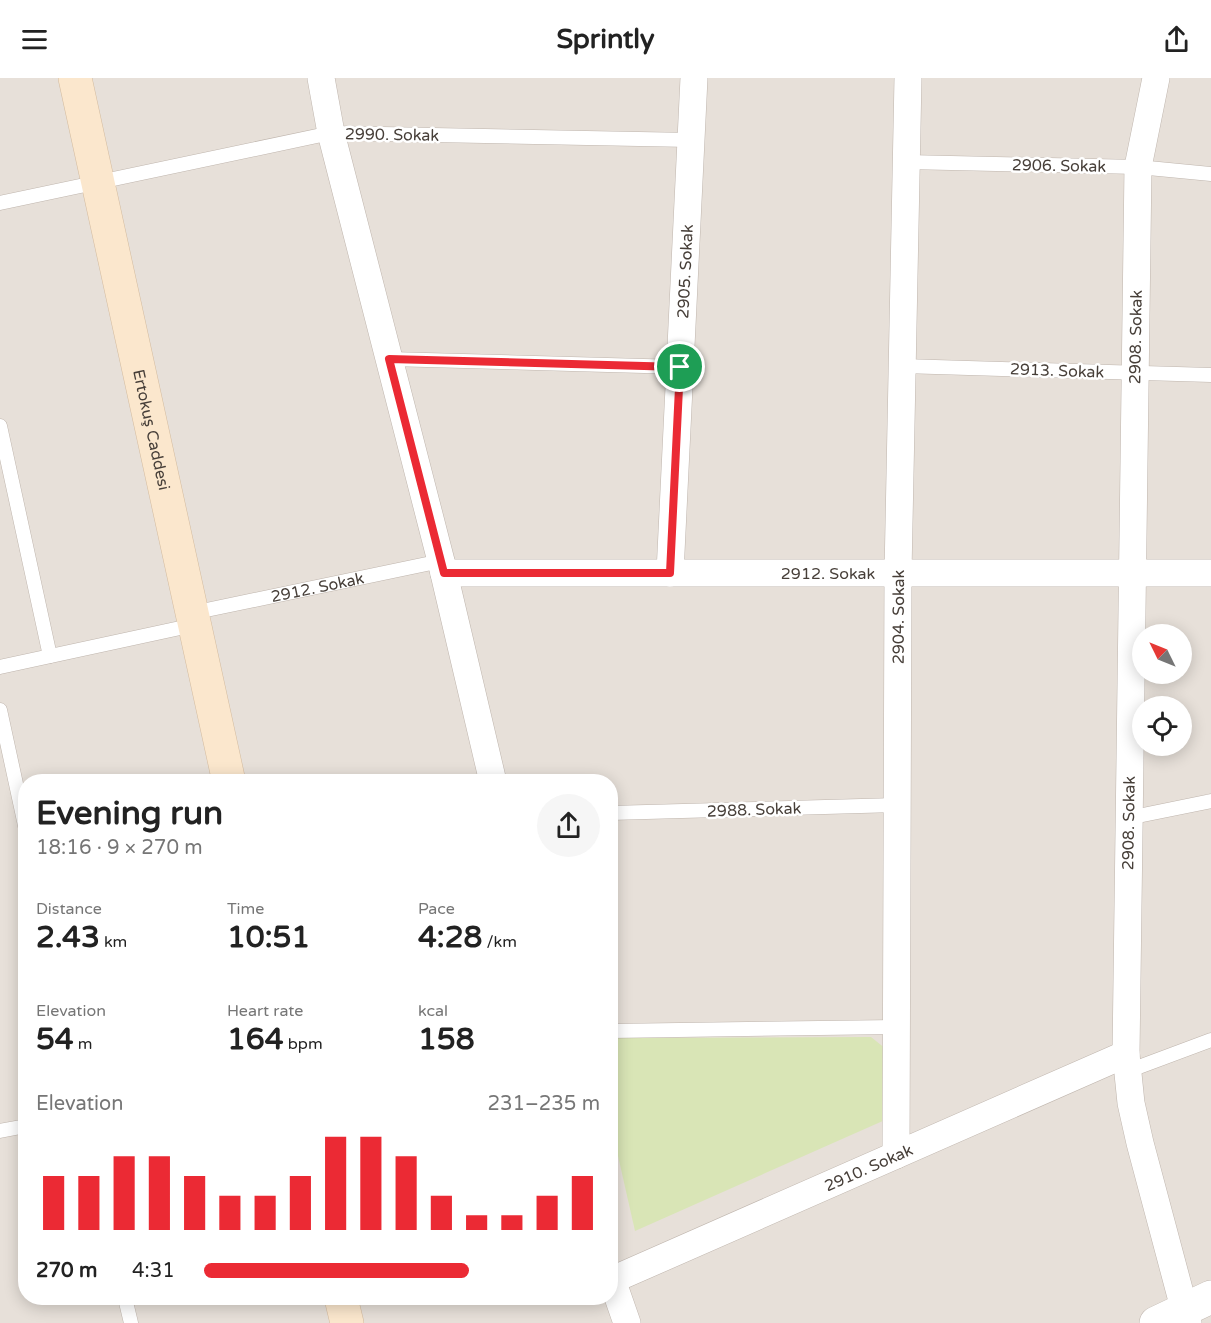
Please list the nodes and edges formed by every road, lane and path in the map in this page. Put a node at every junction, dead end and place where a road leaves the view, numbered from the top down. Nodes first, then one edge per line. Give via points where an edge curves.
1 (75, 78) edge
2 (321, 78) edge
3 (694, 78) edge
4 (908, 78) edge
5 (1156, 78) edge
6 (331, 133) junction
7 (691, 140) junction
8 (906, 162) junction
9 (1138, 167) junction
10 (1211, 174) edge
11 (98, 183) junction
12 (0, 203) edge
13 (389, 359) junction
14 (902, 366) junction
15 (680, 367) junction
16 (1135, 373) junction
17 (1211, 375) edge
18 (0, 426) edge
19 (442, 567) junction
20 (670, 573) junction
21 (898, 573) junction
22 (1131, 573) junction
23 (1211, 573) edge
24 (193, 619) junction
25 (50, 656) junction
26 (0, 667) edge
27 (0, 710) edge
28 (227, 774) edge
29 (491, 774) edge
30 (18, 793) edge
31 (1211, 801) edge
32 (897, 805) junction
33 (618, 813) edge
34 (1128, 818) junction
35 (896, 1027) junction
36 (618, 1031) edge
37 (1211, 1040) edge
38 (1127, 1063) junction
39 (18, 1128) edge
40 (0, 1131) edge
41 (896, 1155) junction
42 (618, 1274) edge
43 (618, 1297) edge
44 (127, 1305) edge
45 (343, 1305) edge
46 (1184, 1314) edge
47 (131, 1323) edge
48 (347, 1323) edge
49 (627, 1323) edge

1 - 11 main road, Ertokuş Caddesi
2 - 6 street
3 - 7 street, 2905. Sokak
4 - 8 street, 2904. Sokak
5 - 9 street, 2908. Sokak
6 - 7 lane, 2990. Sokak
6 - 11 lane, 2990. Sokak
6 - 13 street
7 - 15 street, 2905. Sokak
8 - 9 lane, 2906. Sokak
8 - 14 street, 2904. Sokak
9 - 10 lane, 2906. Sokak
9 - 16 street, 2908. Sokak
11 - 12 lane, 2990. Sokak
11 - 24 main road, Ertokuş Caddesi
13 - 15 lane
13 - 19 street
14 - 16 lane, 2913. Sokak
14 - 21 street, 2904. Sokak
15 - 20 street, 2905. Sokak
16 - 17 lane, 2913. Sokak
16 - 22 street, 2908. Sokak
18 - 25 lane
19 - 20 street, 2912. Sokak
19 - 24 lane, 2912. Sokak
19 - 29 street
20 - 21 street, 2912. Sokak
21 - 22 street, 2912. Sokak
21 - 32 street, 2904. Sokak
22 - 23 street, 2912. Sokak
22 - 34 street, 2908. Sokak
24 - 25 lane, 2912. Sokak
24 - 28 main road, Ertokuş Caddesi
25 - 26 lane, 2912. Sokak
27 - 30 lane
31 - 34 lane
32 - 33 lane, 2988. Sokak
32 - 35 street, 2904. Sokak
34 - 38 street, 2908. Sokak
35 - 36 lane
35 - 41 street, 2904. Sokak
37 - 38 lane, 2910. Sokak
38 - 41 street, 2910. Sokak
38 - 46 street, 2908. Sokak via 1140,1143
39 - 40 lane
41 - 42 street, 2910. Sokak
43 - 49 street
44 - 47 lane
45 - 48 main road

